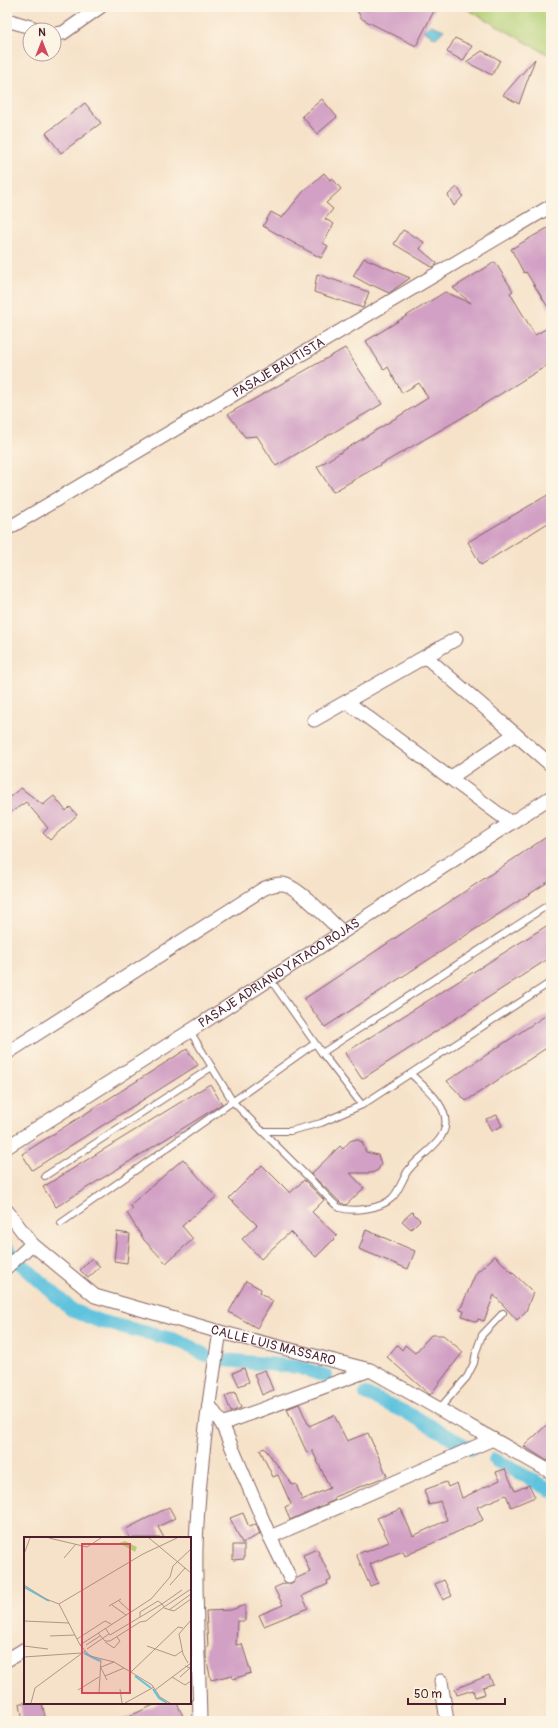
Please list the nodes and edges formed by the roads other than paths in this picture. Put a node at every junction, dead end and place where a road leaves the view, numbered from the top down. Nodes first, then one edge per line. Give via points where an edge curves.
1 (100, 7) edge
2 (7, 20) edge
3 (22, 25) edge
4 (62, 33) edge
5 (551, 206) edge
6 (7, 529) edge
7 (456, 639) dead end
8 (426, 657) junction
9 (347, 702) junction
10 (314, 720) dead end
11 (515, 734) junction
12 (551, 765) edge
13 (450, 778) junction
14 (551, 797) edge
15 (512, 823) junction
16 (551, 903) edge
17 (342, 932) junction
18 (270, 979) junction
19 (551, 982) edge
20 (190, 1031) junction
21 (314, 1044) junction
22 (7, 1052) edge
23 (322, 1053) junction
24 (212, 1067) junction
25 (411, 1074) junction
26 (233, 1102) junction
27 (362, 1105) junction
28 (262, 1130) junction
29 (7, 1147) edge
30 (45, 1176) dead end
31 (7, 1211) edge
32 (61, 1223) dead end
33 (32, 1244) junction
34 (8, 1266) edge
35 (503, 1313) dead end
36 (220, 1332) junction
37 (370, 1370) junction
38 (209, 1405) junction
39 (439, 1408) junction
40 (222, 1424) junction
41 (493, 1439) junction
42 (551, 1472) edge
43 (270, 1537) junction
44 (193, 1550) edge
45 (289, 1576) dead end
46 (24, 1650) edge
47 (7, 1660) edge
48 (442, 1681) dead end
49 (200, 1721) edge
50 (447, 1721) edge

1 - 4 street
2 - 3 street
5 - 6 street, PASAJE BAUTISTA
7 - 8 street
8 - 9 street
8 - 11 street
9 - 10 street
9 - 13 street
11 - 12 street
11 - 13 street
13 - 15 street
14 - 15 street, PASAJE ADRIANO YATACO ROJAS
15 - 17 street, PASAJE ADRIANO YATACO ROJAS
16 - 23 lane
17 - 18 street, PASAJE ADRIANO YATACO ROJAS
17 - 22 street via 294,888 274,884
18 - 20 street, PASAJE ADRIANO YATACO ROJAS
18 - 21 lane
19 - 25 lane
20 - 24 lane
20 - 29 street, PASAJE ADRIANO YATACO ROJAS
21 - 23 lane
21 - 26 lane
23 - 27 lane
24 - 26 lane
24 - 30 lane
25 - 27 lane
25 - 28 lane via 440,1105 445,1117 445,1129 438,1143 408,1171 392,1198 375,1207 357,1210 339,1207
26 - 28 lane
26 - 32 lane
27 - 28 lane via 321,1123 290,1131
31 - 33 street, CALLE LUIS MASSARO
33 - 34 street
33 - 36 street, CALLE LUIS MASSARO via 95,1296
35 - 39 lane via 482,1335 467,1377
36 - 37 street, CALLE LUIS MASSARO
36 - 38 street
37 - 39 street, CALLE LUIS MASSARO
37 - 40 street
38 - 40 street
38 - 44 street
39 - 41 street, CALLE LUIS MASSARO
40 - 43 street
41 - 42 street, CALLE LUIS MASSARO
41 - 43 street
43 - 45 street
44 - 49 street
46 - 47 street
48 - 50 street

